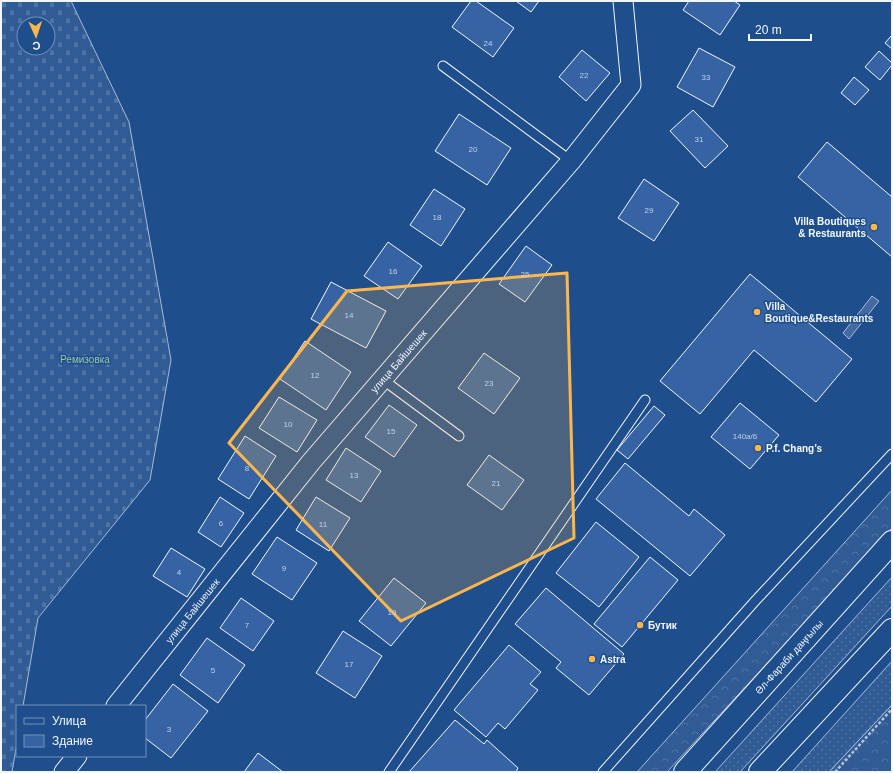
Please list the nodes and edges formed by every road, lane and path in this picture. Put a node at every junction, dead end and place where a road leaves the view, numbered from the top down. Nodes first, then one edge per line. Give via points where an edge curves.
1 (623, 1) edge
2 (443, 66) dead end
3 (571, 161) junction
4 (382, 379) junction
5 (645, 400) dead end
6 (459, 436) dead end
7 (892, 454) edge
8 (892, 542) edge
9 (892, 630) edge
10 (117, 705) edge
11 (892, 709) edge
12 (76, 757) edge
13 (64, 772) edge
14 (389, 772) edge
15 (603, 772) edge
16 (685, 772) edge
17 (760, 772) edge
18 (835, 772) edge

1 - 3 street, улица Байшешек via 631,85
2 - 3 lane
3 - 4 street, улица Байшешек
4 - 6 lane
4 - 10 street, улица Байшешек via 311,462
5 - 14 lane
7 - 15 lane via 756,600
8 - 16 main road, Әл-Фараби даңғылы
9 - 17 main road
11 - 18 path
12 - 13 street

